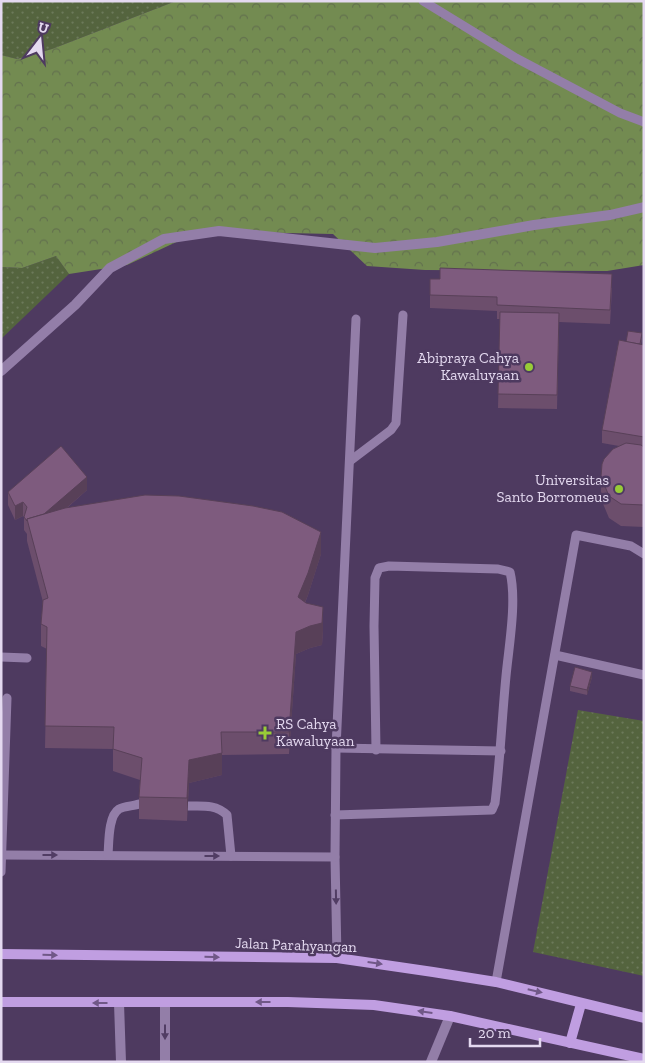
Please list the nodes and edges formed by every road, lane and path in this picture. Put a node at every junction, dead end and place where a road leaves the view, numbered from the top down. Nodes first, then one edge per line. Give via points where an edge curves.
1 (423, 1) edge
2 (644, 122) edge
3 (644, 207) edge
4 (403, 315) dead end
5 (356, 319) dead end
6 (1, 371) edge
7 (350, 461) junction
8 (644, 554) edge
9 (554, 655) junction
10 (1, 657) edge
11 (27, 658) dead end
12 (644, 675) edge
13 (7, 698) dead end
14 (336, 748) junction
15 (376, 750) junction
16 (500, 751) junction
17 (139, 804) edge
18 (187, 806) edge
19 (335, 815) junction
20 (1, 855) edge
21 (108, 855) junction
22 (231, 856) junction
23 (335, 857) junction
24 (1, 872) edge
25 (1, 954) edge
26 (337, 958) junction
27 (496, 982) junction
28 (1, 1002) edge
29 (119, 1003) junction
30 (165, 1003) junction
31 (582, 1004) junction
32 (450, 1016) junction
33 (644, 1018) edge
34 (570, 1042) junction
35 (644, 1059) edge
36 (121, 1062) edge
37 (166, 1062) edge
38 (431, 1062) edge

1 - 2 lane via 516,58 620,113
3 - 6 street via 437,242 375,248 219,232 164,239 110,268 76,305
4 - 7 lane via 396,423 392,430
5 - 7 lane
7 - 14 lane
8 - 9 lane via 631,546 576,534
9 - 12 lane
9 - 27 lane
10 - 11 lane
13 - 20 lane
14 - 15 lane
14 - 19 lane
15 - 16 lane
15 - 16 lane via 375,578 379,568 389,566 510,572 513,585
16 - 19 lane via 492,810
17 - 21 lane via 120,808 113,816
18 - 22 lane via 211,806 228,814
19 - 23 lane
20 -> 21 lane
20 - 24 lane
21 -> 22 lane
22 - 23 lane
23 -> 26 lane
25 -> 26 main road, Jalan Parahyangan
26 -> 27 main road, Jalan Parahyangan
27 -> 31 main road, Jalan Parahyangan
29 -> 28 main road
29 - 30 main road
29 - 36 street
32 -> 30 main road via 374,1005
30 -> 37 street
31 - 33 main road, Jalan Parahyangan
31 - 34 main road
32 - 34 main road
32 - 38 street
34 - 35 main road

